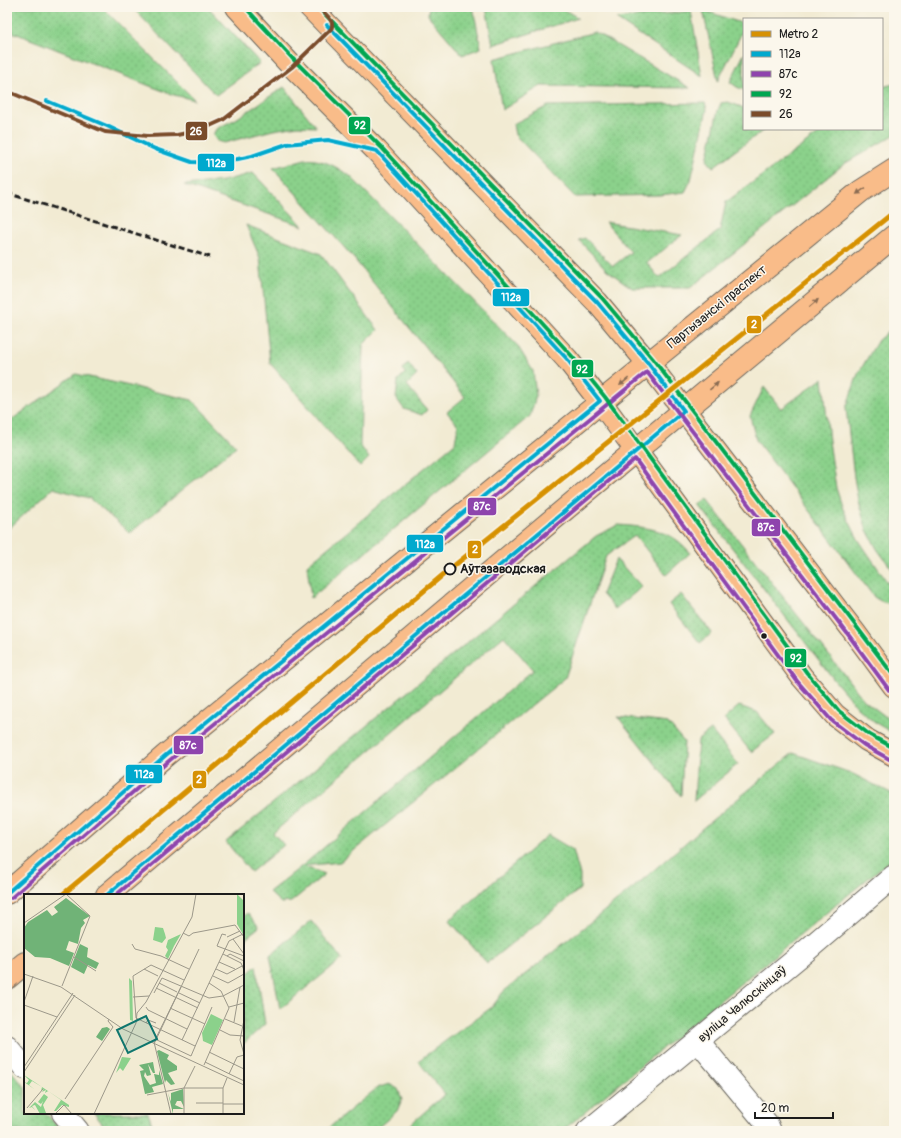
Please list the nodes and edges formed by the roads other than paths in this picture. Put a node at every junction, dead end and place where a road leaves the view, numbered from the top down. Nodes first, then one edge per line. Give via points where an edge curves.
1 (237, 7) edge
2 (310, 7) edge
3 (894, 170) edge
4 (894, 236) edge
5 (648, 363) junction
6 (600, 401) junction
7 (684, 411) junction
8 (636, 450) junction
9 (894, 686) edge
10 (894, 755) edge
11 (894, 876) edge
12 (7, 893) edge
13 (108, 894) edge
14 (24, 964) edge
15 (7, 978) edge
16 (698, 1040) junction
17 (7, 1048) edge
18 (24, 1067) edge
19 (64, 1114) edge
20 (78, 1131) edge
21 (588, 1131) edge
22 (770, 1131) edge

1 - 6 main road via 376,151 567,359
2 - 5 main road via 597,302
3 -> 5 main road, Партызанскі праспект via 861,191
7 -> 4 main road
5 -> 6 main road, Партызанскі праспект
5 - 7 main road
6 - 8 main road
6 - 12 main road, Партызанскі праспект via 166,755
7 - 8 main road
7 - 9 main road
8 - 10 main road via 802,676 834,714 867,740
8 - 13 main road
11 - 16 street, вуліца Чалюскінцаў
14 - 15 main road
16 - 21 street, вуліца Чалюскінцаў
16 - 22 street
17 - 18 street
19 - 20 street

